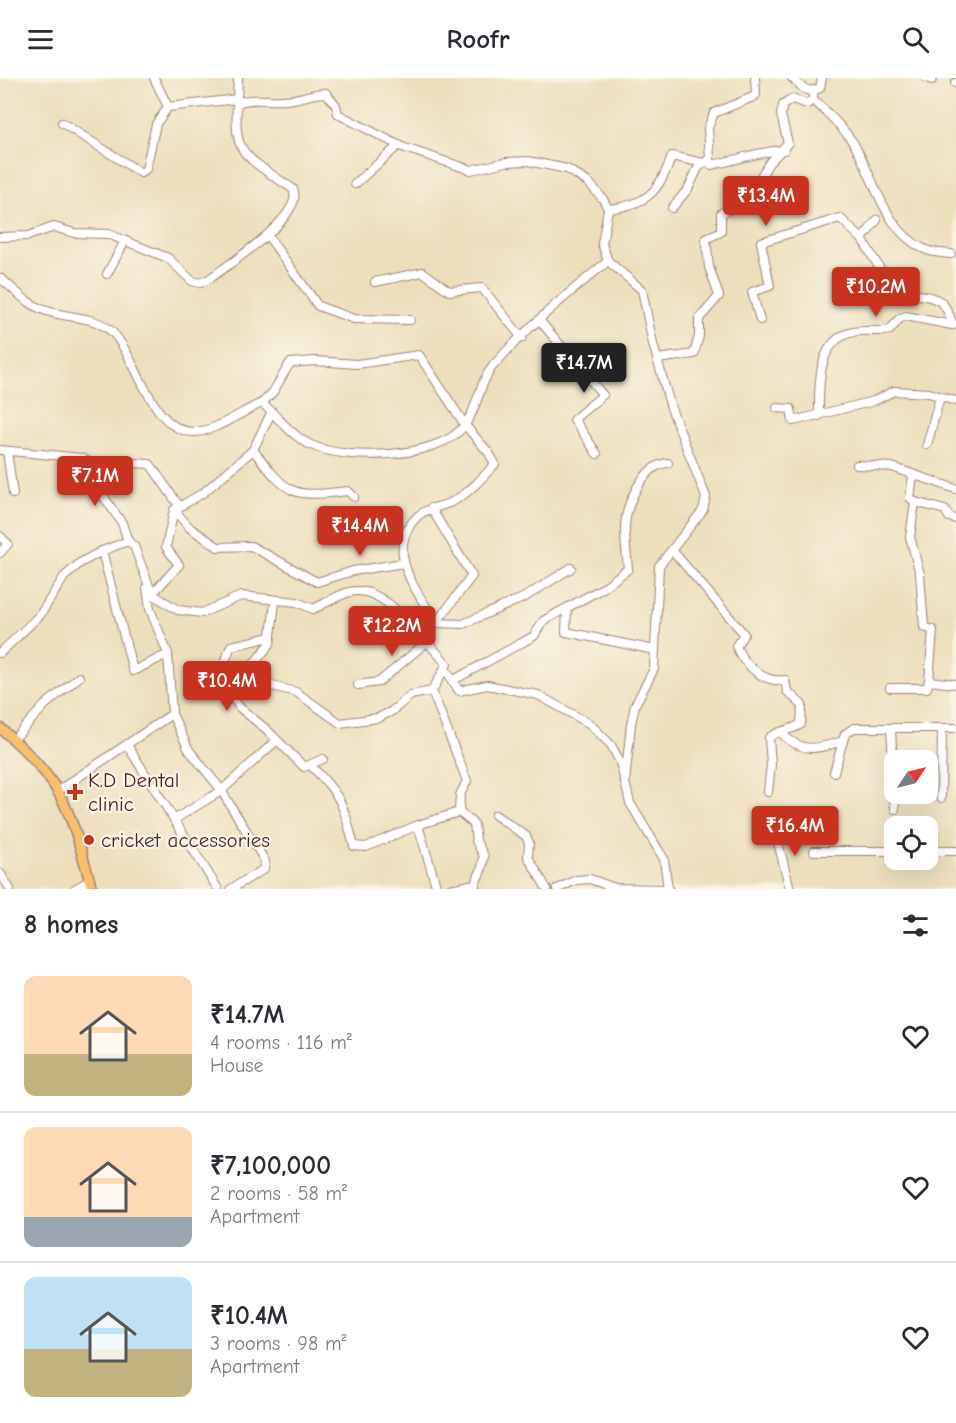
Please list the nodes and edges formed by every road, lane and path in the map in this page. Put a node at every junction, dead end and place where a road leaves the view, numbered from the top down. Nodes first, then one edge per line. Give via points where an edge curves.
1 (154, 78) edge
2 (238, 78) edge
3 (755, 78) edge
4 (792, 78) edge
5 (822, 78) edge
6 (813, 96) junction
7 (237, 101) junction
8 (168, 107) junction
9 (62, 123) dead end
10 (399, 145) junction
11 (784, 150) junction
12 (707, 161) junction
13 (355, 184) dead end
14 (672, 208) dead end
15 (608, 209) junction
16 (877, 220) dead end
17 (268, 236) junction
18 (0, 237) edge
19 (861, 239) junction
20 (125, 241) junction
21 (951, 254) dead end
22 (608, 261) junction
23 (107, 274) dead end
24 (0, 278) edge
25 (375, 282) dead end
26 (410, 320) dead end
27 (760, 320) dead end
28 (540, 321) junction
29 (954, 325) edge
30 (522, 338) junction
31 (657, 359) junction
32 (940, 396) junction
33 (956, 401) edge
34 (262, 404) junction
35 (777, 408) dead end
36 (272, 411) junction
37 (819, 416) junction
38 (465, 425) junction
39 (927, 445) dead end
40 (253, 450) junction
41 (4, 451) edge
42 (597, 454) dead end
43 (668, 463) dead end
44 (92, 464) junction
45 (857, 465) dead end
46 (914, 475) junction
47 (956, 489) edge
48 (13, 494) dead end
49 (354, 497) dead end
50 (915, 502) junction
51 (177, 508) junction
52 (431, 508) junction
53 (956, 519) edge
54 (0, 536) edge
55 (128, 542) junction
56 (672, 550) junction
57 (102, 551) junction
58 (0, 553) edge
59 (404, 563) junction
60 (571, 568) dead end
61 (146, 583) junction
62 (152, 594) junction
63 (275, 602) junction
64 (567, 608) junction
65 (436, 623) junction
66 (271, 637) junction
67 (424, 638) junction
68 (655, 650) junction
69 (0, 653) edge
70 (168, 654) junction
71 (446, 668) junction
72 (79, 677) dead end
73 (453, 681) junction
74 (929, 681) junction
75 (956, 684) edge
76 (358, 685) dead end
77 (890, 688) dead end
78 (238, 689) junction
79 (432, 691) junction
80 (235, 701) junction
81 (172, 714) junction
82 (891, 728) junction
83 (942, 728) junction
84 (956, 728) edge
85 (1, 730) edge
86 (781, 734) junction
87 (14, 740) junction
88 (277, 740) junction
89 (843, 741) junction
90 (127, 745) junction
91 (892, 750) edge
92 (323, 759) dead end
93 (310, 765) junction
94 (834, 772) dead end
95 (625, 782) junction
96 (59, 790) junction
97 (221, 791) junction
98 (768, 792) dead end
99 (941, 798) dead end
100 (895, 804) edge
101 (895, 809) dead end
102 (459, 812) junction
103 (495, 815) dead end
104 (175, 819) junction
105 (418, 825) junction
106 (775, 831) dead end
107 (884, 851) edge
108 (938, 851) edge
109 (956, 851) edge
110 (814, 852) dead end
111 (0, 873) edge
112 (91, 885) edge
113 (475, 886) edge
114 (10, 889) edge
115 (75, 889) edge
116 (218, 889) edge
117 (231, 889) edge
118 (437, 889) edge
119 (450, 889) edge
120 (547, 889) edge
121 (557, 889) edge
122 (668, 889) edge
123 (790, 889) edge

1 - 8 street
2 - 7 street
3 - 12 street via 756,95 714,113 708,128
4 - 6 street
5 - 6 street via 823,84
6 - 11 street via 807,104 792,99 783,105 781,115 788,143
6 - 21 street via 853,143 896,225 925,250
7 - 8 street
7 - 10 street via 279,101 326,93 338,114
7 - 17 street via 236,130 242,151 297,196 295,204
8 - 9 street via 156,124 146,169 141,173
10 - 13 street
10 - 15 street via 471,170 528,161 567,169 589,183
11 - 12 street via 759,151 711,165
11 - 31 street via 769,163 752,200 721,213 721,232 706,239 709,267 719,296 699,319 694,354
12 - 14 street
12 - 15 street via 672,156 662,182 650,196
15 - 22 street via 602,244
16 - 19 street
17 - 20 street via 200,283 183,275 168,258
17 - 26 street via 318,306 354,319
18 - 20 street via 28,236 54,227 74,233 108,234
19 - 27 street via 840,218 760,242 770,286 752,292
19 - 29 street via 889,280 909,294 928,295 942,303
20 - 23 street
22 - 28 street
22 - 31 street via 642,290
24 - 34 street via 41,309 108,328 150,400 177,427 193,432 206,430
25 - 30 street via 423,272 449,291 482,288
28 - 30 street
28 - 42 street via 603,395 574,418
29 - 37 street via 906,316 890,330 850,332 838,339 826,349
30 - 38 street via 486,377
31 - 56 street via 671,408 706,496 703,510
32 - 33 street
32 - 37 street via 894,391 874,401
32 - 39 street
34 - 36 street
34 - 38 street via 290,363 357,364 419,355
35 - 37 street via 791,409 793,421
36 - 38 street via 311,445 344,452 402,454 439,445
36 - 40 street
38 - 52 street via 495,464 455,501
40 - 49 street via 278,482 292,491 321,495 348,491
40 - 51 street via 203,493
41 - 44 street via 82,458
41 - 48 street
43 - 64 street via 648,471 628,510 628,569
44 - 51 street via 116,468 150,464
44 - 55 street via 97,487 122,522
45 - 46 street via 892,467
46 - 47 street
46 - 50 street via 910,498
50 - 53 street via 945,510
50 - 74 street via 910,537 921,574 924,627 933,630
51 - 59 street via 190,528 218,547 251,546 317,582 353,571
51 - 62 street via 166,547 179,566
52 - 59 street via 420,514 405,532
52 - 65 street via 472,576
54 - 58 street via 8,544
55 - 57 street
55 - 61 street via 134,546
56 - 68 street via 659,567
56 - 86 street via 744,634 736,646 741,658 757,672 786,680 787,691 802,705 801,724
57 - 69 street via 63,577 40,615
57 - 70 street via 133,671
59 - 65 street
60 - 65 street via 525,597 463,624
61 - 62 street
61 - 70 street via 150,609
62 - 63 street via 178,610 202,613 241,596
63 - 66 street
63 - 67 street via 297,602 313,609 356,591 384,601
64 - 68 street via 566,632
64 - 73 street via 543,621 534,636
65 - 67 street
66 - 78 street
66 - 80 street via 231,646 222,681
67 - 71 street via 445,658
67 - 76 street via 379,682
68 - 95 street via 654,669 635,705
70 - 81 street
71 - 73 street
71 - 79 street
72 - 87 street via 45,705
73 - 95 street via 459,691 487,685 538,695 560,706 590,724 611,745
74 - 75 street
74 - 77 street via 927,688
78 - 79 street via 261,691 268,685 296,692 340,723 378,718 411,695
78 - 80 street
79 - 102 street via 467,781 460,795
80 - 88 street
81 - 90 street
81 - 97 street via 189,750
82 - 83 street
82 - 89 street via 854,728
82 - 91 street
83 - 84 street
83 - 99 street
85 - 87 main road
86 - 89 street via 801,748 821,748
86 - 98 street via 772,733 769,738
87 - 96 main road
88 - 93 street via 304,767
88 - 97 street
89 - 94 street
90 - 96 street
90 - 104 street
92 - 93 street
93 - 105 street via 343,804 354,846 366,847
95 - 122 street via 630,803 664,859
96 - 112 main road via 72,816
97 - 104 street
97 - 117 street via 265,861 264,869
100 - 101 street
102 - 105 street
102 - 113 street via 474,824 476,841 484,856
103 - 120 street via 526,836 528,858
104 - 116 street
105 - 118 street
106 - 123 street
107 - 110 street
108 - 109 street
111 - 114 street
112 - 115 street
113 - 119 street
121 - 122 street via 576,880 590,879 615,888

